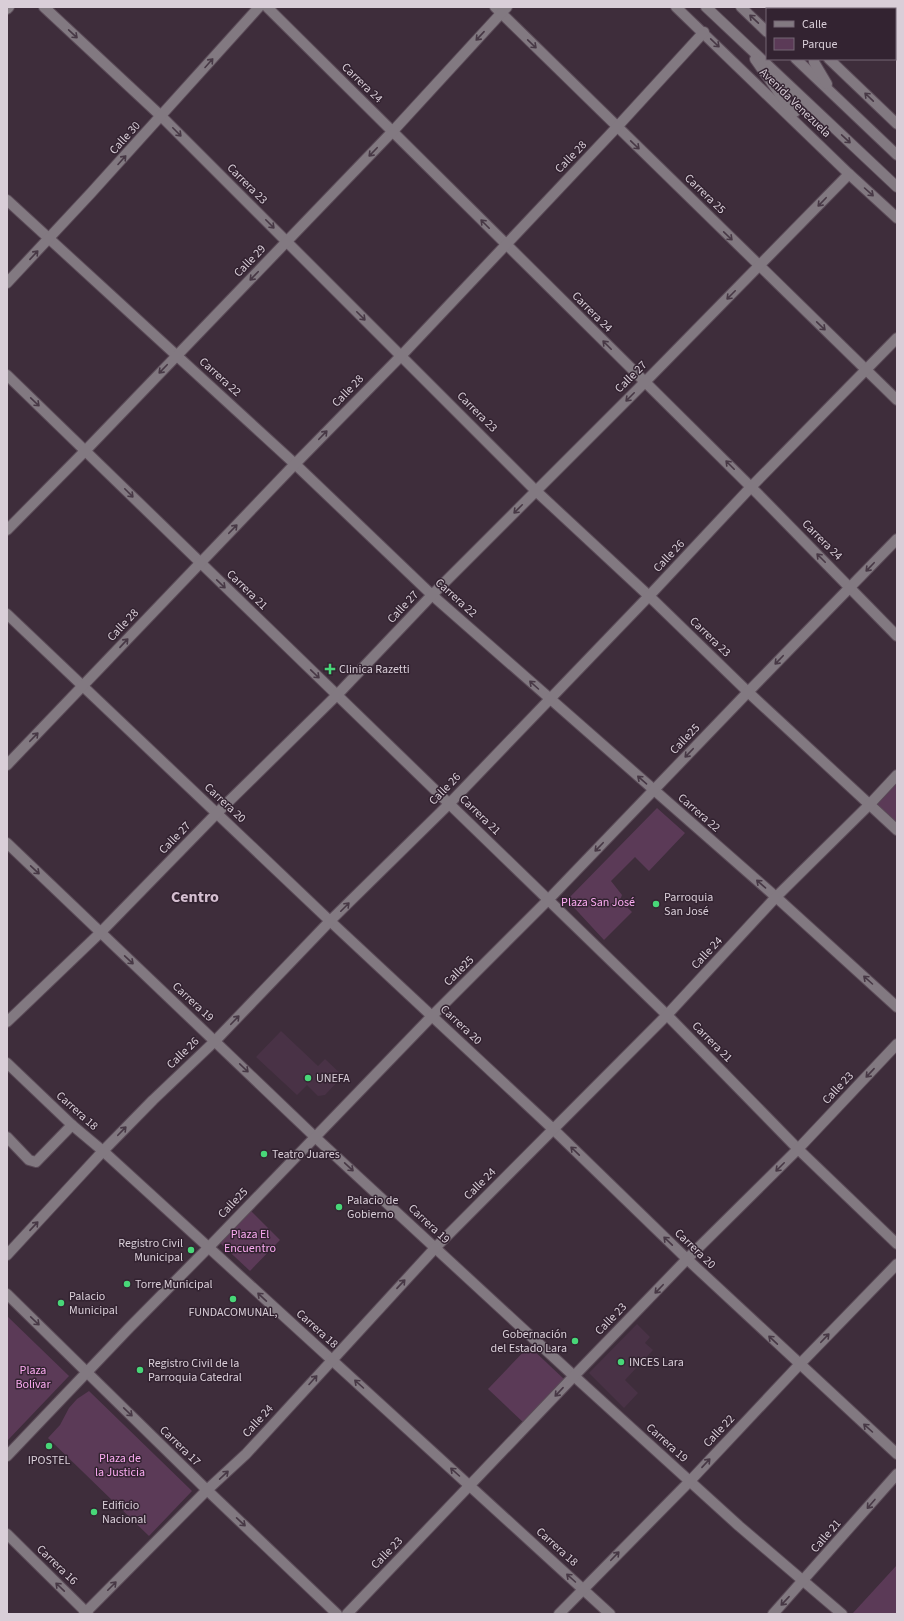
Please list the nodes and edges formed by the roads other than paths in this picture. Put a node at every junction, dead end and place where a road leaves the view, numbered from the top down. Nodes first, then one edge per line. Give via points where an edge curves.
1 (44, 7) edge
2 (259, 7) edge
3 (267, 7) edge
4 (676, 7) edge
5 (706, 7) edge
6 (741, 7) edge
7 (501, 9) edge
8 (766, 31) edge
9 (704, 32) junction
10 (750, 48) junction
11 (797, 60) edge
12 (814, 60) edge
13 (830, 60) edge
14 (161, 116) junction
15 (896, 122) edge
16 (617, 127) junction
17 (393, 131) junction
18 (888, 147) junction
19 (897, 155) edge
20 (833, 158) junction
21 (849, 174) junction
22 (897, 187) edge
23 (7, 200) edge
24 (897, 218) edge
25 (50, 238) junction
26 (287, 241) junction
27 (505, 245) junction
28 (760, 266) junction
29 (7, 283) edge
30 (897, 338) edge
31 (176, 355) junction
32 (400, 356) junction
33 (866, 370) junction
34 (7, 375) edge
35 (645, 382) junction
36 (897, 400) edge
37 (86, 450) junction
38 (295, 464) junction
39 (751, 487) junction
40 (536, 491) junction
41 (7, 530) edge
42 (897, 539) edge
43 (200, 563) junction
44 (850, 587) junction
45 (432, 595) junction
46 (649, 596) junction
47 (7, 614) edge
48 (897, 636) edge
49 (83, 687) junction
50 (748, 692) junction
51 (337, 695) junction
52 (549, 698) junction
53 (7, 765) edge
54 (897, 775) edge
55 (654, 790) junction
56 (449, 804) junction
57 (869, 805) junction
58 (217, 814) junction
59 (897, 830) edge
60 (7, 843) edge
61 (776, 897) junction
62 (548, 900) junction
63 (330, 921) junction
64 (100, 933) junction
65 (897, 1007) edge
66 (666, 1015) junction
67 (432, 1016) junction
68 (7, 1022) edge
69 (216, 1041) junction
70 (897, 1044) edge
71 (7, 1063) edge
72 (72, 1125) junction
73 (553, 1129) junction
74 (315, 1136) junction
75 (7, 1137) edge
76 (798, 1149) junction
77 (103, 1151) junction
78 (897, 1244) edge
79 (436, 1247) junction
80 (209, 1248) junction
81 (7, 1255) edge
82 (687, 1259) junction
83 (897, 1264) edge
84 (7, 1294) edge
85 (332, 1359) junction
86 (799, 1365) junction
87 (87, 1372) junction
88 (574, 1376) junction
89 (897, 1454) edge
90 (7, 1456) edge
91 (897, 1474) edge
92 (690, 1481) junction
93 (470, 1486) junction
94 (207, 1490) junction
95 (7, 1534) edge
96 (804, 1580) junction
97 (583, 1589) junction
98 (86, 1613) edge
99 (337, 1614) edge
100 (347, 1614) edge
101 (559, 1614) edge
102 (610, 1614) edge
103 (773, 1614) edge
104 (842, 1614) edge

1 -> 14 street, Carrera 23
14 -> 2 street, Calle 30
3 - 17 street, Carrera 24
4 - 9 street, Avenida Venezuela
5 - 10 street, Avenida Venezuela
8 -> 6 street
7 -> 16 street, Carrera 25
7 -> 17 street, Calle 29
9 - 16 street, Calle 28
9 -> 20 street, Avenida Venezuela
10 - 20 street via 759,66 786,103 829,146
10 -> 22 street, Avenida Venezuela
11 - 18 street
12 - 18 street via 828,84 875,129
15 -> 13 street
25 -> 14 street, Calle 30
14 -> 26 street, Carrera 23
16 - 27 street, Calle 28
16 -> 28 street, Carrera 25
17 -> 26 street, Calle 29
27 -> 17 street, Carrera 24
18 - 19 street
20 - 21 street, Avenida Venezuela
21 -> 24 street, Avenida Venezuela
21 -> 28 street, Calle 27
23 - 25 street, Carrera 22
29 -> 25 street, Calle 30
25 - 31 street, Carrera 22
26 -> 31 street, Calle 29
26 -> 32 street, Carrera 23
27 - 32 street, Calle 28
35 -> 27 street, Carrera 24
28 -> 33 street, Carrera 25
28 -> 35 street, Calle 27
30 - 33 street, Calle 26
31 -> 37 street, Calle 29
31 - 38 street, Carrera 22
38 -> 32 street, Calle 28
32 - 40 street, Carrera 23
33 - 36 street, Carrera 25
33 - 39 street, Calle 26
34 -> 37 street, Carrera 21
39 -> 35 street, Carrera 24
35 -> 40 street, Calle 27
37 - 41 street, Calle 29
37 -> 43 street, Carrera 21
43 -> 38 street, Calle 28
38 - 45 street, Carrera 22
44 -> 39 street, Carrera 24
39 - 46 street, Calle 26
40 -> 45 street, Calle 27
40 - 46 street, Carrera 23
42 -> 44 street, Calle25
49 -> 43 street, Calle 28
43 -> 51 street, Carrera 21
44 - 48 street, Carrera 24
44 -> 50 street, Calle25
45 - 51 street, Calle 27
52 -> 45 street, Carrera 22
46 - 50 street, Carrera 23
46 - 52 street, Calle 26
47 - 49 street, Carrera 20
53 -> 49 street, Calle 28
49 - 58 street, Carrera 20
50 -> 55 street, Calle25
50 - 57 street, Carrera 23
51 - 56 street, Carrera 21
51 - 58 street, Calle 27
55 -> 52 street, Carrera 22
52 - 56 street, Calle 26
54 - 57 street, Calle 24
61 -> 55 street, Carrera 22
55 -> 62 street, Calle25
56 - 62 street, Carrera 21
63 -> 56 street, Calle 26
57 - 59 street, Carrera 23
57 - 61 street, Calle 24
58 - 63 street, Carrera 20
58 - 64 street, Calle 27
60 -> 64 street, Carrera 19
65 -> 61 street, Carrera 22
61 - 66 street, Calle 24
62 - 66 street, Carrera 21
62 - 67 street, Calle25
63 - 67 street, Carrera 20
69 -> 63 street, Calle 26
64 - 68 street, Calle 27
64 -> 69 street, Carrera 19
66 - 73 street, Calle 24
66 - 76 street, Carrera 21
67 - 73 street, Carrera 20
67 - 74 street, Calle25
69 -> 74 street, Carrera 19
77 -> 69 street, Calle 26
70 -> 76 street, Calle 23
71 - 72 street, Carrera 18
72 - 75 street via 36,1162 29,1160
72 - 77 street, Carrera 18
73 - 79 street, Calle 24
82 -> 73 street, Carrera 20
74 -> 79 street, Carrera 19
74 - 80 street, Calle25
76 - 78 street, Carrera 21
76 -> 82 street, Calle 23
77 - 80 street, Carrera 18
81 -> 77 street, Calle 26
85 -> 79 street, Calle 24
79 - 88 street, Carrera 19
85 -> 80 street, Carrera 18
80 - 87 street, Calle25
86 -> 82 street, Carrera 20
82 -> 88 street, Calle 23
86 -> 83 street, Calle 22
84 -> 87 street, Carrera 17
93 -> 85 street, Carrera 18
94 -> 85 street, Calle 24 via 246,1454
89 -> 86 street, Carrera 20
92 -> 86 street, Calle 22
87 - 90 street, Calle25
87 -> 94 street, Carrera 17
88 - 92 street, Carrera 19
88 -> 93 street, Calle 23
91 -> 96 street, Calle 21
92 - 96 street, Carrera 19
97 -> 92 street, Calle 22
97 -> 93 street, Carrera 18
93 - 100 street, Calle 23
98 -> 94 street, Calle 24
94 -> 99 street, Carrera 17
98 -> 95 street, Carrera 16
96 -> 103 street, Calle 21
96 - 104 street, Carrera 19
97 - 101 street, Calle 22
97 - 102 street, Carrera 18

